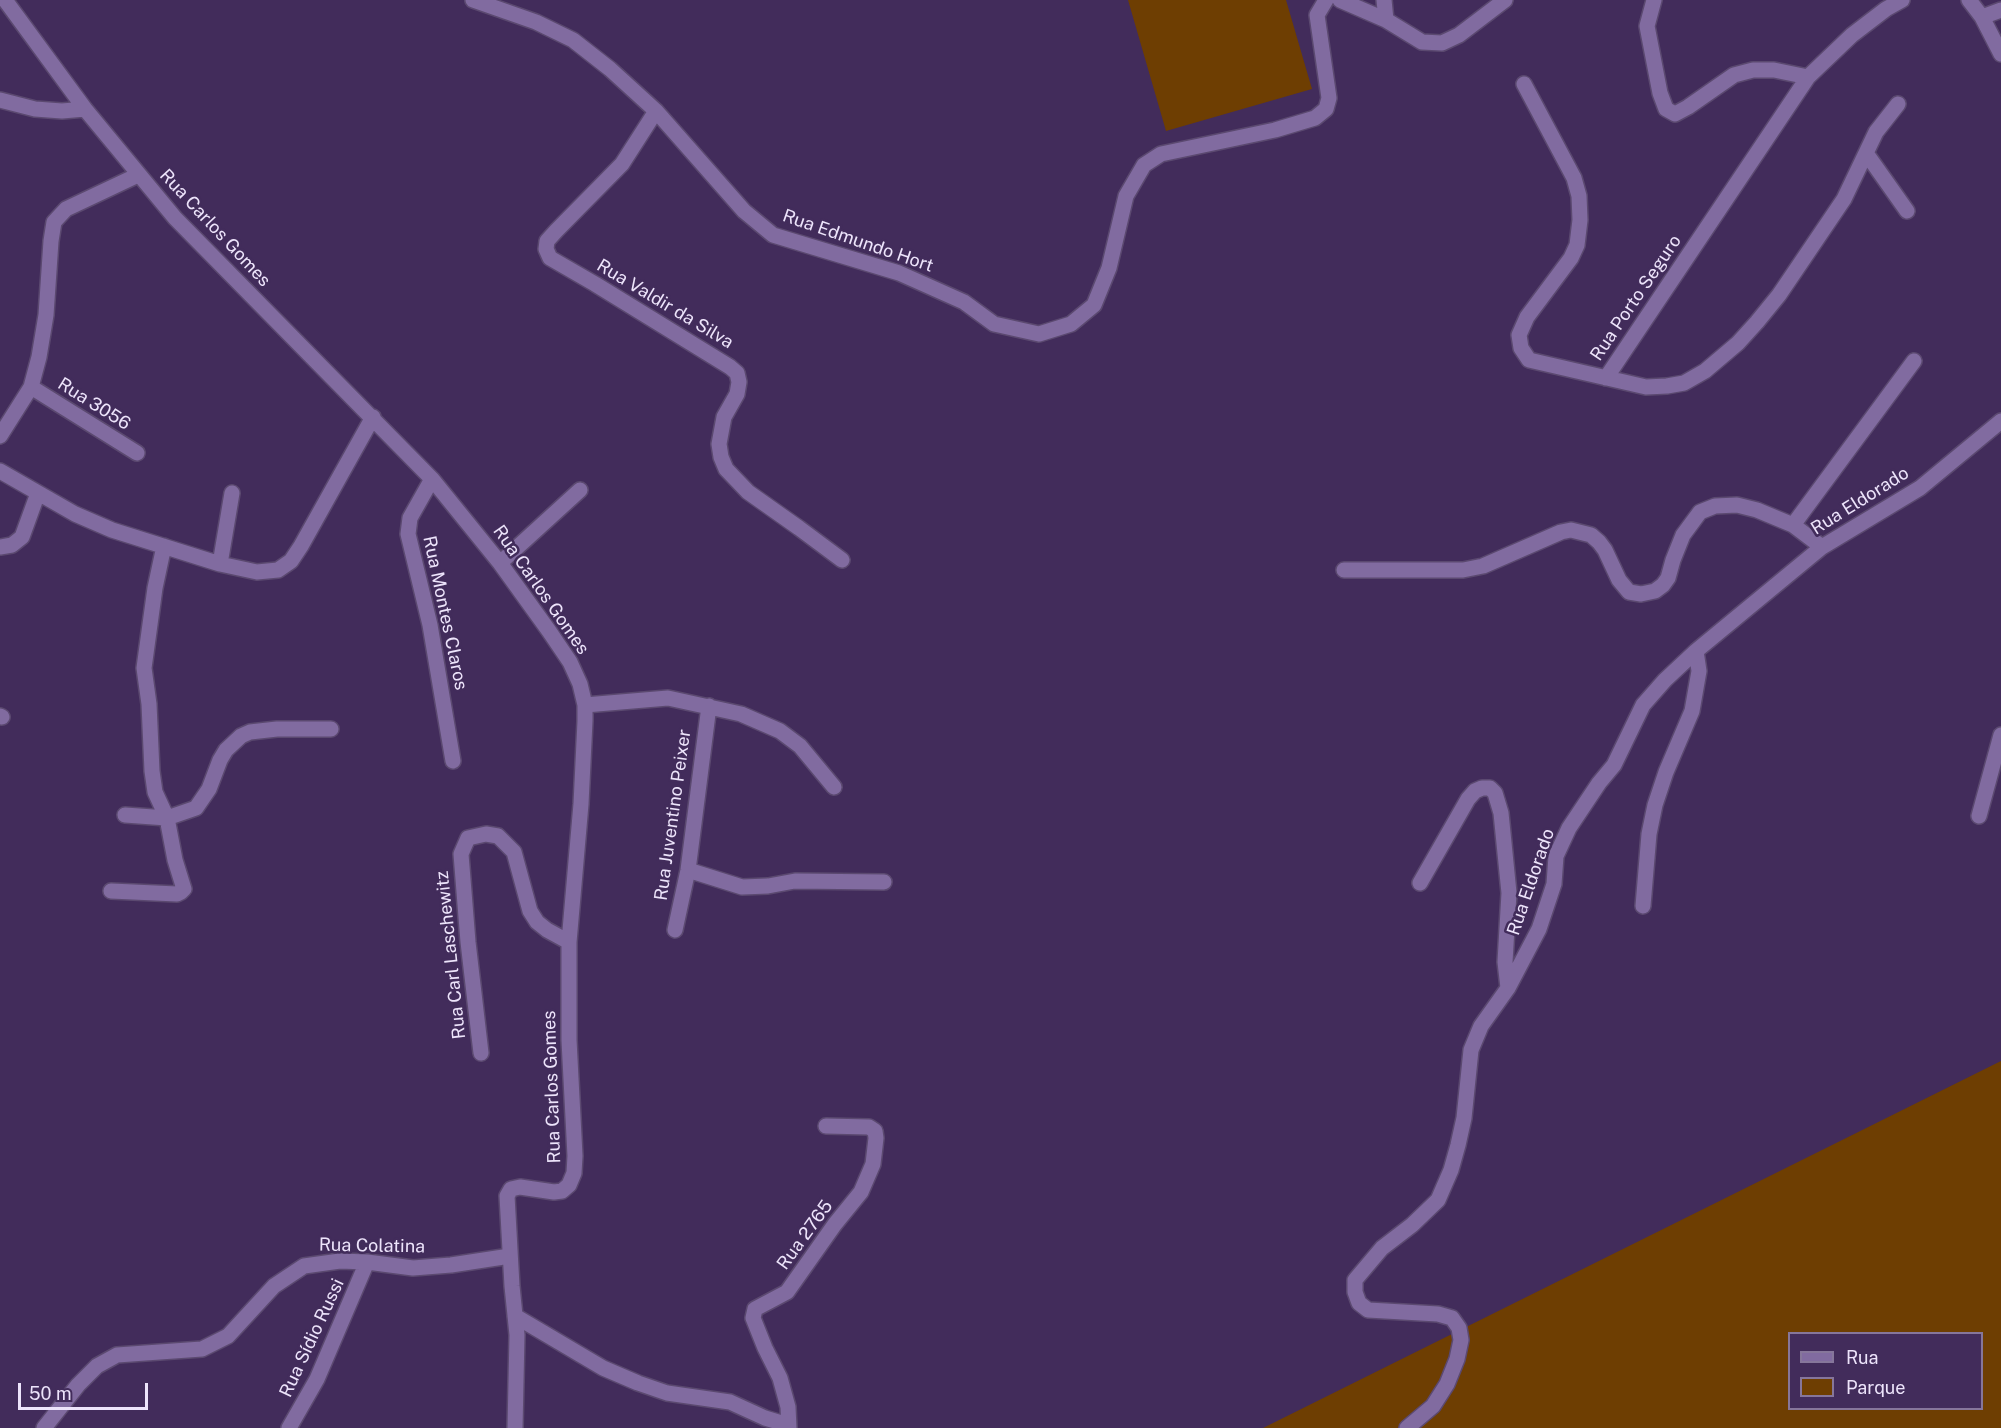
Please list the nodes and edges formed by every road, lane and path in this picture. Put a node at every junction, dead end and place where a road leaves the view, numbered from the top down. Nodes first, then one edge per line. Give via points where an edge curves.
1 (5, 0) edge
2 (473, 0) edge
3 (1326, 0) edge
4 (1340, 0) edge
5 (1384, 0) edge
6 (1504, 0) edge
7 (1654, 0) edge
8 (1902, 0) edge
9 (1970, 0) edge
10 (2001, 10) edge
11 (1982, 17) junction
12 (1386, 20) junction
13 (2001, 54) edge
14 (1808, 77) junction
15 (1524, 84) dead end
16 (0, 100) edge
17 (1898, 104) dead end
18 (86, 109) junction
19 (656, 111) junction
20 (1866, 153) junction
21 (138, 175) junction
22 (1907, 211) dead end
23 (1914, 361) dead end
24 (1606, 378) junction
25 (31, 387) junction
26 (372, 417) junction
27 (2001, 422) edge
28 (0, 436) edge
29 (137, 453) dead end
30 (0, 471) edge
31 (432, 478) junction
32 (580, 490) dead end
33 (38, 493) junction
34 (232, 493) dead end
35 (1793, 525) junction
36 (164, 546) junction
37 (0, 547) edge
38 (1822, 547) junction
39 (842, 560) dead end
40 (500, 563) junction
41 (220, 564) junction
42 (1344, 570) dead end
43 (1696, 651) junction
44 (585, 705) junction
45 (709, 706) junction
46 (331, 729) dead end
47 (2001, 735) edge
48 (453, 761) dead end
49 (834, 787) dead end
50 (125, 814) dead end
51 (1979, 816) dead end
52 (167, 818) junction
53 (688, 870) junction
54 (884, 882) dead end
55 (1420, 883) dead end
56 (111, 891) dead end
57 (1643, 906) dead end
58 (675, 930) dead end
59 (569, 942) junction
60 (1508, 988) junction
61 (481, 1053) dead end
62 (826, 1126) dead end
63 (510, 1256) junction
64 (367, 1262) junction
65 (515, 1317) junction
66 (789, 1427) edge
67 (44, 1428) edge
68 (289, 1428) edge
69 (515, 1428) edge
70 (1407, 1428) edge

1 - 18 street, Rua Carlos Gomes
2 - 19 street, Rua Edmundo Hort via 573,40
3 - 19 street, Rua Edmundo Hort via 1317,15 1329,98 1326,109 1315,117 1275,130 1161,154 1144,165 1126,196 1109,268 1094,305 1071,324 1039,334 994,324 964,302 899,273 773,235 744,211
4 - 12 street
5 - 12 street
6 - 12 street via 1459,35 1442,43 1422,42
7 - 14 street via 1647,27 1660,93 1666,109 1675,114 1734,75 1774,70
8 - 14 street, Rua Porto Seguro via 1852,35
9 - 11 street
10 - 11 street
11 - 13 street
14 - 24 street, Rua Porto Seguro
15 - 24 street, Rua Porto Seguro via 1574,178 1580,220 1577,245 1527,317 1519,335 1521,348 1529,360
16 - 18 street via 34,109
17 - 20 street via 1876,132
18 - 21 street, Rua Carlos Gomes
19 - 39 street, Rua Valdir da Silva via 622,164 547,241 546,249 550,258 737,373 737,394 724,417 719,444 726,469 748,492
20 - 22 street
20 - 24 street via 1844,199 1779,295 1738,343 1684,382 1646,387
21 - 25 street via 66,209 54,222 46,315
21 - 26 street, Rua Carlos Gomes via 183,226
23 - 35 street
25 - 28 street
25 - 29 street, Rua 3056
26 - 31 street, Rua Carlos Gomes
26 - 41 street via 291,561 278,570 257,572
27 - 38 street, Rua Eldorado via 1920,488
30 - 33 street
31 - 40 street, Rua Carlos Gomes
31 - 48 street, Rua Montes Claros via 410,518 408,534 430,625
32 - 40 street
33 - 36 street via 103,526
33 - 37 street via 21,537 12,545
34 - 41 street
35 - 38 street
35 - 42 street via 1737,505 1715,506 1700,512 1683,535 1668,578 1655,591 1641,594 1629,592 1619,580 1599,542 1591,535 1571,530 1483,566 1463,570
36 - 41 street
36 - 52 street via 154,588 144,668 155,792
38 - 43 street, Rua Eldorado
40 - 44 street, Rua Carlos Gomes via 570,662
43 - 57 street via 1699,671 1692,711 1655,805
43 - 60 street, Rua Eldorado via 1643,705 1614,765 1569,828 1556,856 1554,884 1539,928
44 - 45 street via 668,698
44 - 59 street, Rua Carlos Gomes
45 - 49 street via 741,714 780,731 800,746
45 - 53 street, Rua Juventino Peixer
46 - 52 street via 277,729 241,736 226,750 196,808
47 - 51 street
50 - 52 street
52 - 56 street via 184,888 181,892
53 - 54 street via 742,887 795,881
53 - 58 street, Rua Juventino Peixer
55 - 60 street via 1468,799 1475,790 1490,788 1501,813 1509,893
59 - 61 street, Rua Carl Laschewitz via 547,930 530,911 514,852 498,836 468,838 461,854
59 - 63 street, Rua Carlos Gomes via 574,1173 562,1191 511,1189 507,1196
60 - 70 street, Rua Eldorado via 1481,1026 1471,1050 1464,1118 1451,1170 1438,1200 1382,1248 1355,1280 1359,1303 1368,1310 1438,1314 1452,1318 1459,1328 1457,1359 1447,1384 1433,1406
62 - 66 street, Rua 2765 via 869,1127 875,1131 873,1164 861,1191 787,1292 755,1309 753,1318 780,1378
63 - 64 street, Rua Colatina via 413,1268
63 - 65 street, Rua Carlos Gomes
64 - 67 street, Rua Colatina via 304,1266 274,1286 228,1336 202,1349 117,1355 97,1366 78,1385
64 - 68 street, Rua Sídio Russi via 317,1379
65 - 66 street via 603,1368 638,1383 667,1393 730,1402
65 - 69 street, Rua Carlos Gomes

